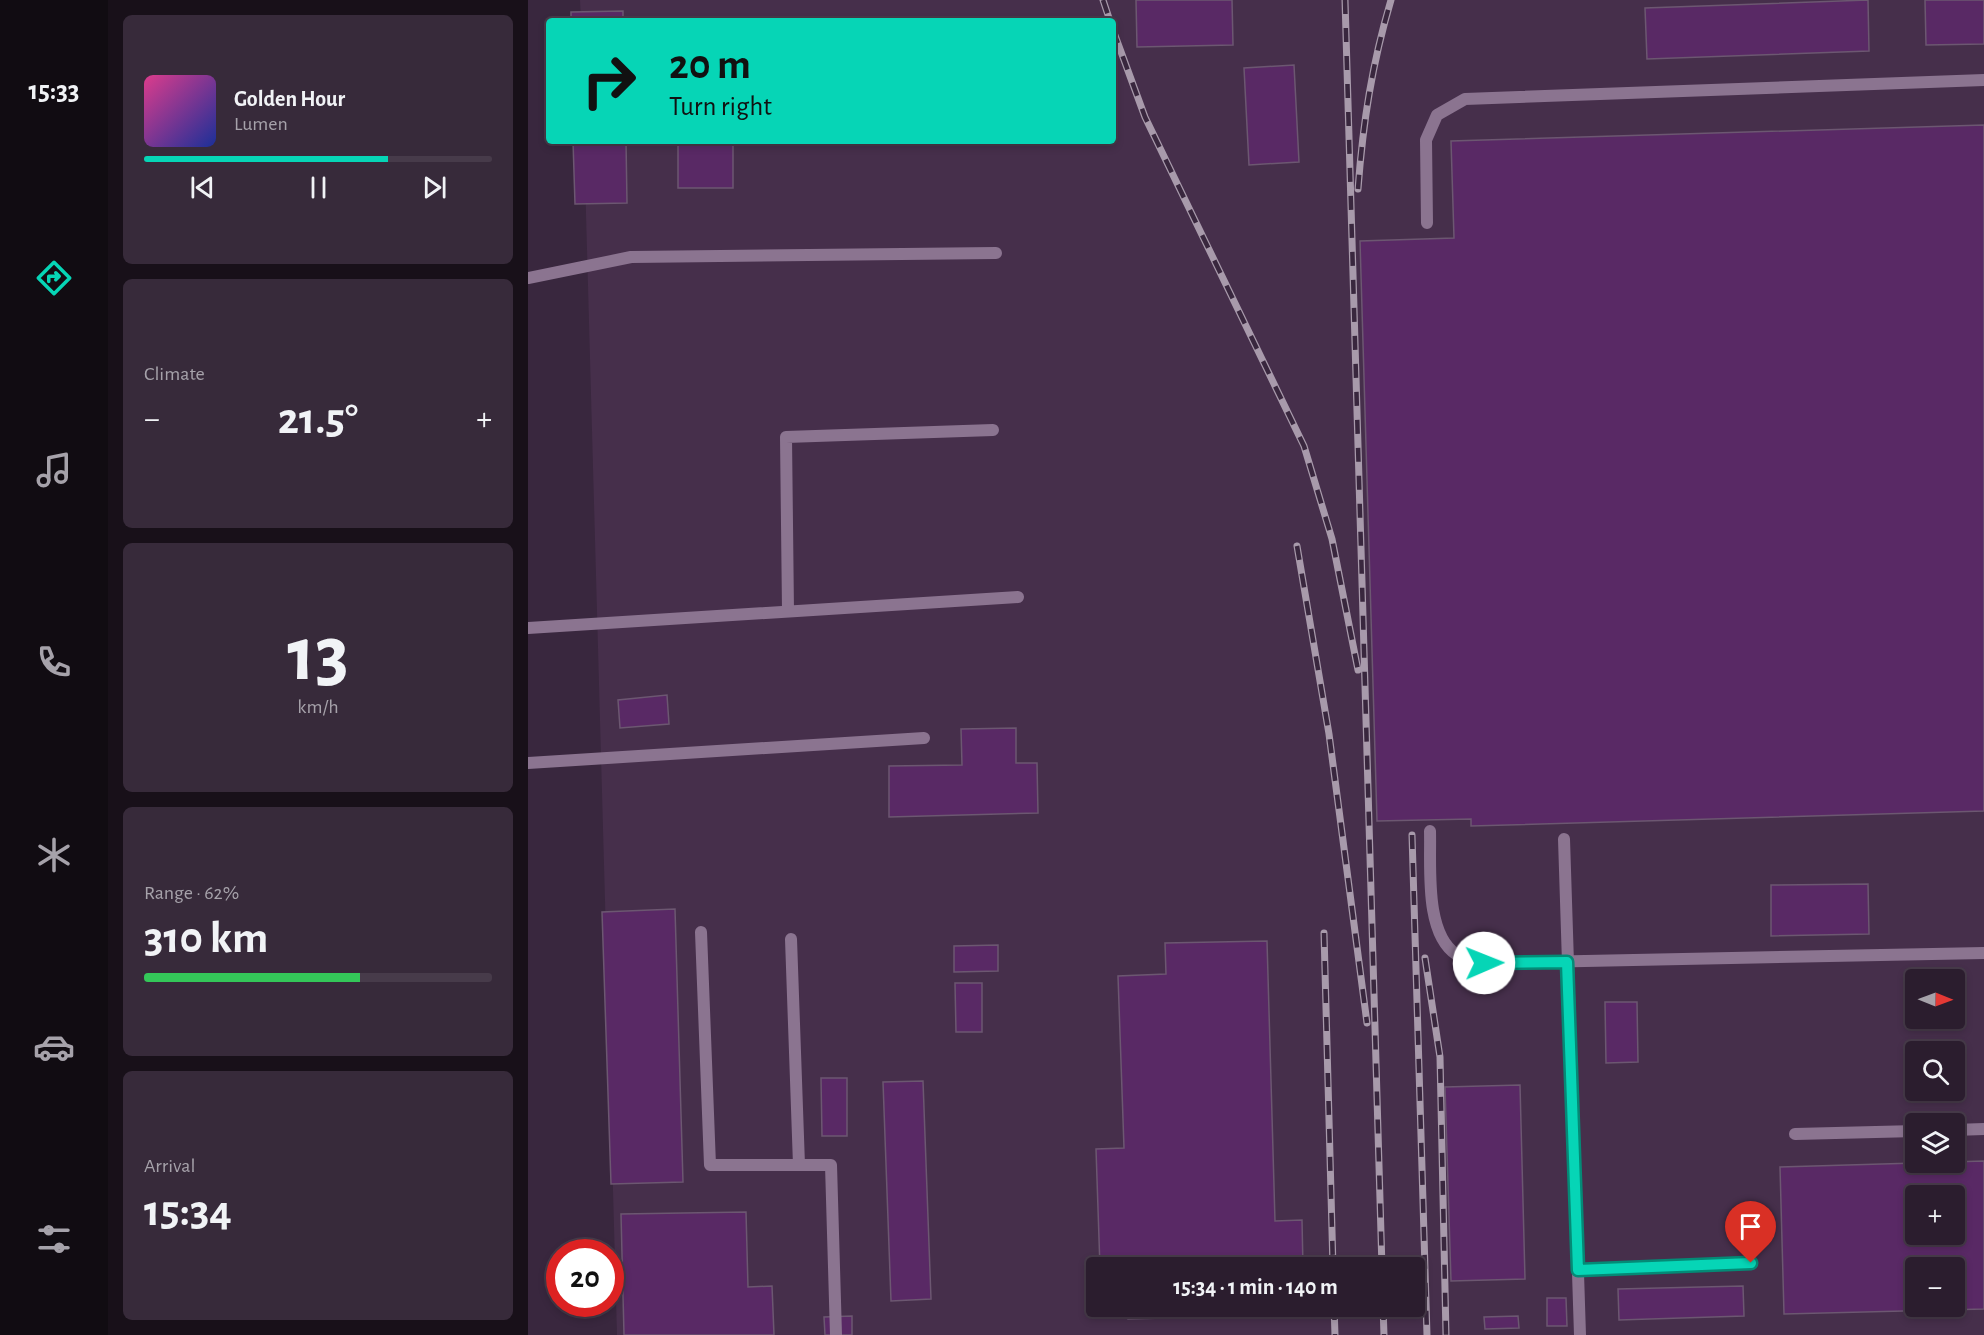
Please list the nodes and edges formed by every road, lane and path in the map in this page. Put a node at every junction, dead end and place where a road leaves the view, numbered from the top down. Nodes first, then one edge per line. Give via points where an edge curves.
1 (1984, 80) edge
2 (1427, 223) dead end
3 (996, 253) dead end
4 (528, 278) edge
5 (993, 430) dead end
6 (1018, 597) dead end
7 (788, 611) junction
8 (528, 628) edge
9 (924, 738) dead end
10 (528, 763) edge
11 (1430, 831) dead end
12 (1564, 839) dead end
13 (701, 932) dead end
14 (791, 939) dead end
15 (1984, 953) edge
16 (1567, 962) junction
17 (1984, 1129) edge
18 (1965, 1130) edge
19 (1905, 1131) edge
20 (1795, 1134) dead end
21 (799, 1165) junction
22 (1751, 1263) dead end
23 (1578, 1270) junction
24 (836, 1335) edge
25 (1580, 1335) edge

1 - 2 lane via 1465,99 1437,115 1426,140
3 - 4 lane via 631,257
5 - 7 lane via 786,438
6 - 7 lane
7 - 8 lane
9 - 10 lane
11 - 16 lane via 1434,920 1445,944 1458,955 1484,963
12 - 16 lane
13 - 21 lane via 710,1165
14 - 21 lane
15 - 16 lane
16 - 23 lane
17 - 18 lane
19 - 20 lane
21 - 24 lane via 831,1165
22 - 23 lane
23 - 25 lane

